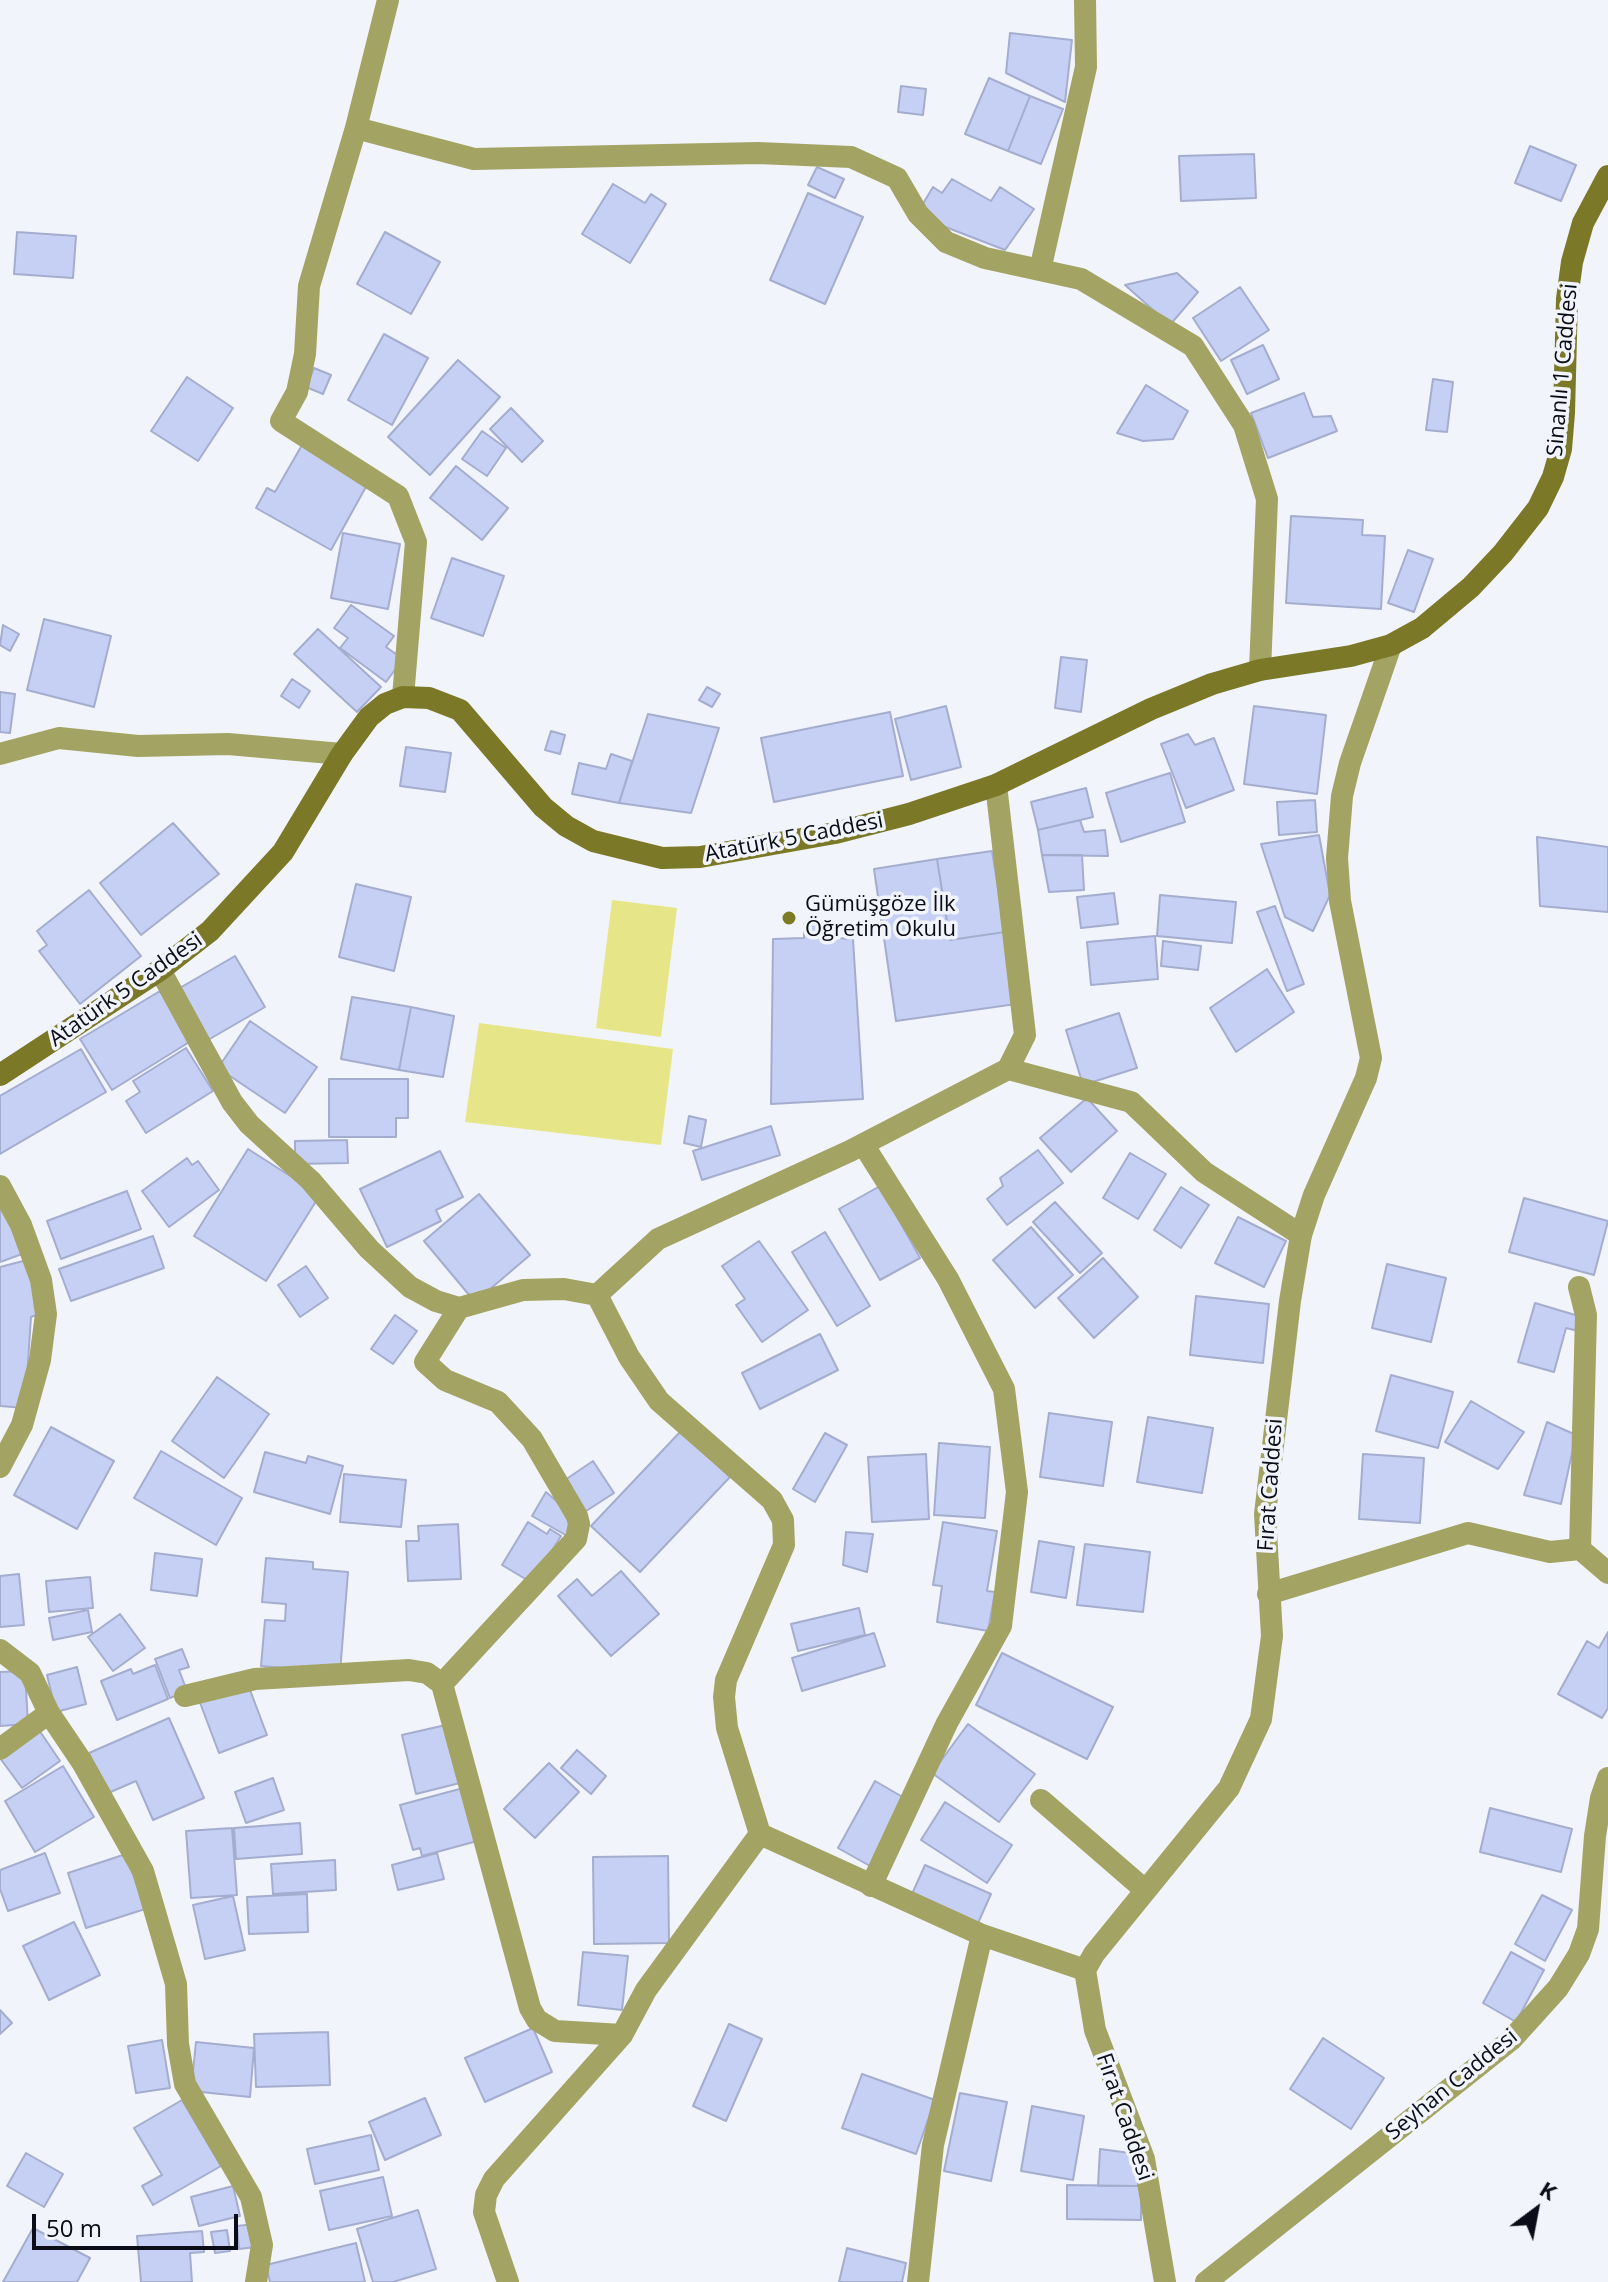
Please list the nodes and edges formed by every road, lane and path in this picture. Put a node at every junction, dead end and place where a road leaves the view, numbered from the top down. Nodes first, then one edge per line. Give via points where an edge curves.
1 (388, 0) edge
2 (1085, 0) edge
3 (356, 128) junction
4 (1608, 176) edge
5 (1040, 270) junction
6 (1391, 645) junction
7 (1260, 670) junction
8 (403, 697) junction
9 (0, 754) edge
10 (342, 754) junction
11 (996, 785) junction
12 (160, 970) junction
13 (1008, 1069) junction
14 (0, 1075) edge
15 (863, 1144) junction
16 (0, 1186) edge
17 (1301, 1235) junction
18 (1579, 1287) dead end
19 (597, 1295) junction
20 (459, 1308) junction
21 (0, 1467) edge
22 (1580, 1549) junction
23 (1608, 1573) edge
24 (1268, 1594) junction
25 (0, 1650) edge
26 (442, 1684) junction
27 (185, 1696) dead end
28 (49, 1713) junction
29 (0, 1749) edge
30 (1608, 1778) edge
31 (1041, 1800) dead end
32 (760, 1834) junction
33 (871, 1886) junction
34 (1145, 1890) junction
35 (982, 1935) junction
36 (1085, 1970) junction
37 (622, 2035) junction
38 (256, 2282) edge
39 (508, 2282) edge
40 (918, 2282) edge
41 (1165, 2282) edge
42 (1206, 2282) edge

1 - 3 street
2 - 5 street via 1086,67
3 - 5 street via 474,159 758,153 851,157 897,178 918,214 946,242 985,258
3 - 8 street via 309,286 297,392 281,421 398,496 416,542
4 - 6 main road, Sinanlı 1 Caddesi via 1583,223 1572,262 1561,449 1553,477 1538,508 1471,587 1422,628
5 - 7 street via 1081,279 1193,346 1244,425 1267,499
6 - 7 main road, Atatürk 5 Caddesi
6 - 17 street, Fırat Caddesi via 1350,763 1337,858 1340,901 1371,1058
7 - 11 main road, Atatürk 5 Caddesi via 1151,709
8 - 10 main road, Atatürk 5 Caddesi via 369,717
8 - 11 main road, Atatürk 5 Caddesi via 429,698 460,710 512,774 566,826 615,848 662,858 700,857 835,833
9 - 10 street via 59,738
10 - 12 main road, Atatürk 5 Caddesi via 283,852 210,931
11 - 13 street via 1025,1035
12 - 14 main road, Atatürk 5 Caddesi
12 - 20 street via 232,1102 264,1142 311,1181 392,1273 436,1301
13 - 15 street
13 - 17 street via 1131,1102 1204,1172
15 - 19 street via 658,1239
15 - 33 street via 948,1279 1004,1389 1017,1492 1001,1626 947,1723
16 - 21 street via 46,1297 40,1360 22,1425
17 - 24 street, Fırat Caddesi via 1265,1514
18 - 22 street via 1586,1315
19 - 20 street via 523,1290
19 - 32 street via 659,1401 772,1500 783,1520 784,1545 726,1680 724,1697 727,1728
20 - 26 street via 425,1362 445,1380 498,1402 532,1439 579,1524 576,1539
22 - 23 street
22 - 24 street via 1550,1552 1468,1533
24 - 34 street, Fırat Caddesi via 1268,1678 1249,1752 1229,1788
25 - 28 street via 30,1673
26 - 27 street via 427,1673 409,1670 255,1679
26 - 37 street via 530,2008 537,2020 555,2031
28 - 29 street
28 - 38 street via 143,1871 176,1984 185,2084 251,2197 262,2245
30 - 42 street, Seyhan Caddesi via 1595,1836 1588,1929 1558,1988 1511,2040
31 - 34 street
32 - 33 street
32 - 37 street via 646,1990
33 - 35 street
34 - 36 street, Fırat Caddesi
35 - 36 street
35 - 40 street via 933,2145
36 - 41 street, Fırat Caddesi via 1095,2030 1144,2159
37 - 39 street via 494,2179 486,2195 486,2227

